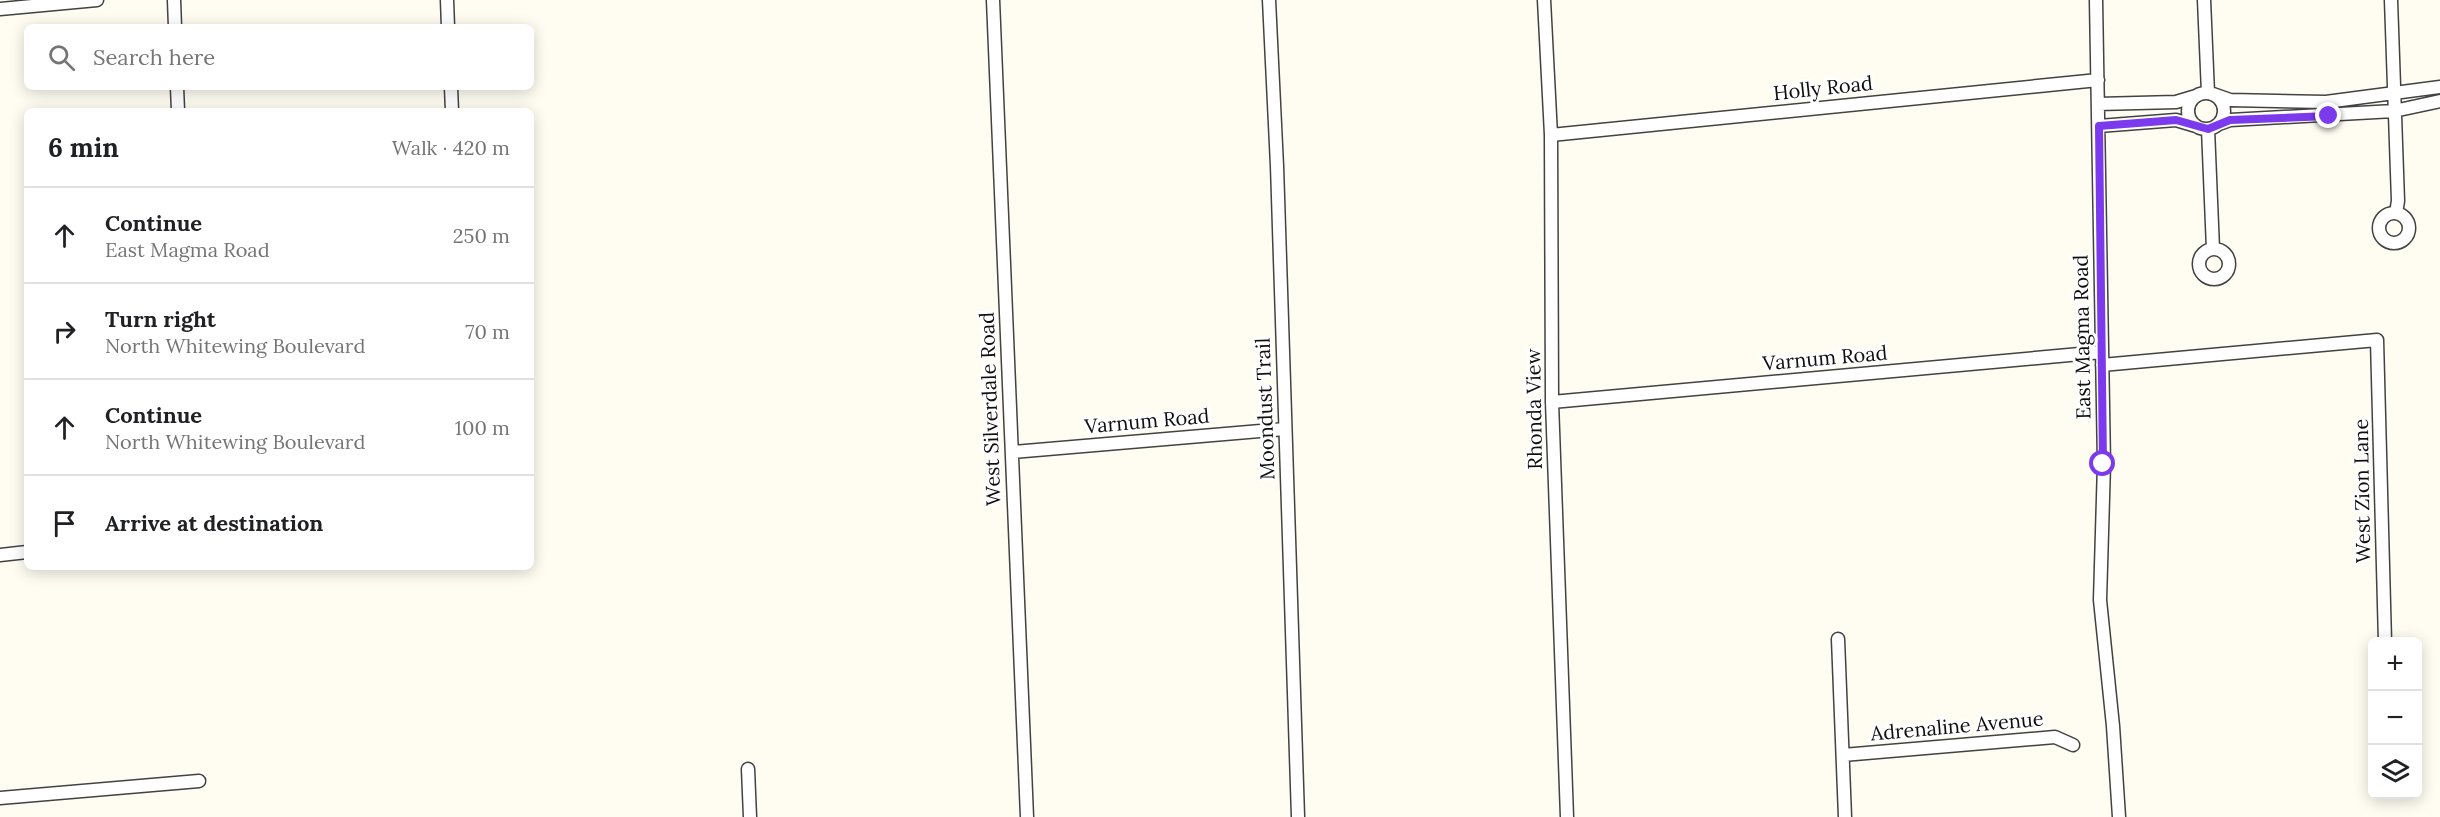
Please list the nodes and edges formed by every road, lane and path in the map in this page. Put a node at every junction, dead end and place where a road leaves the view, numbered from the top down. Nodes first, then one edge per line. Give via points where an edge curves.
1 (97, 0) edge
2 (174, 0) edge
3 (447, 0) edge
4 (993, 0) edge
5 (1269, 0) edge
6 (1544, 0) edge
7 (2096, 0) edge
8 (2204, 0) edge
9 (2391, 0) edge
10 (0, 9) edge
11 (175, 24) edge
12 (448, 24) edge
13 (2098, 80) junction
14 (2440, 87) edge
15 (177, 90) edge
16 (451, 90) edge
17 (2206, 94) junction
18 (2394, 95) junction
19 (2440, 101) edge
20 (2098, 104) junction
21 (178, 108) edge
22 (452, 108) edge
23 (2394, 111) junction
24 (2099, 126) junction
25 (2208, 127) junction
26 (1551, 135) junction
27 (2396, 213) dead end
28 (2213, 249) dead end
29 (2378, 340) joint
30 (2102, 359) junction
31 (1552, 402) junction
32 (1285, 429) junction
33 (1012, 452) junction
34 (24, 552) edge
35 (0, 555) edge
36 (2385, 637) edge
37 (1838, 639) dead end
38 (2073, 744) dead end
39 (1843, 755) junction
40 (748, 769) dead end
41 (198, 781) dead end
42 (0, 798) edge
43 (750, 817) edge
44 (1027, 817) edge
45 (1298, 817) edge
46 (1567, 817) edge
47 (1845, 817) edge
48 (2119, 817) edge

1 - 10 street
2 - 11 street
3 - 12 street
4 - 33 street, West Silverdale Road
5 - 32 street, Moondust Trail
6 - 26 street, Rhonda View
7 - 13 street, East Magma Road
8 - 17 street
9 - 18 street
13 - 20 street, East Magma Road
13 - 26 street, Holly Road
14 - 18 street
15 - 21 street
16 - 22 street
17 - 18 street via 2230,100 2326,102
17 - 20 street via 2176,102
17 - 25 street via 2224,108
17 - 25 street via 2188,111
18 - 23 street
19 - 23 street
20 - 24 street, East Magma Road
23 - 25 street via 2230,120
23 - 27 street
24 - 25 street via 2176,120
24 - 30 street, East Magma Road
25 - 28 street
26 - 31 street, Rhonda View
29 - 30 street, Varnum Road
29 - 36 street, West Zion Lane
30 - 31 street, Varnum Road
30 - 48 street, East Magma Road via 2100,600
31 - 46 street, Rhonda View
32 - 33 street, Varnum Road
32 - 45 street, Moondust Trail
33 - 44 street, West Silverdale Road
34 - 35 street
37 - 39 street
38 - 39 street, Adrenaline Avenue via 2055,737
39 - 47 street
40 - 43 street
41 - 42 street

